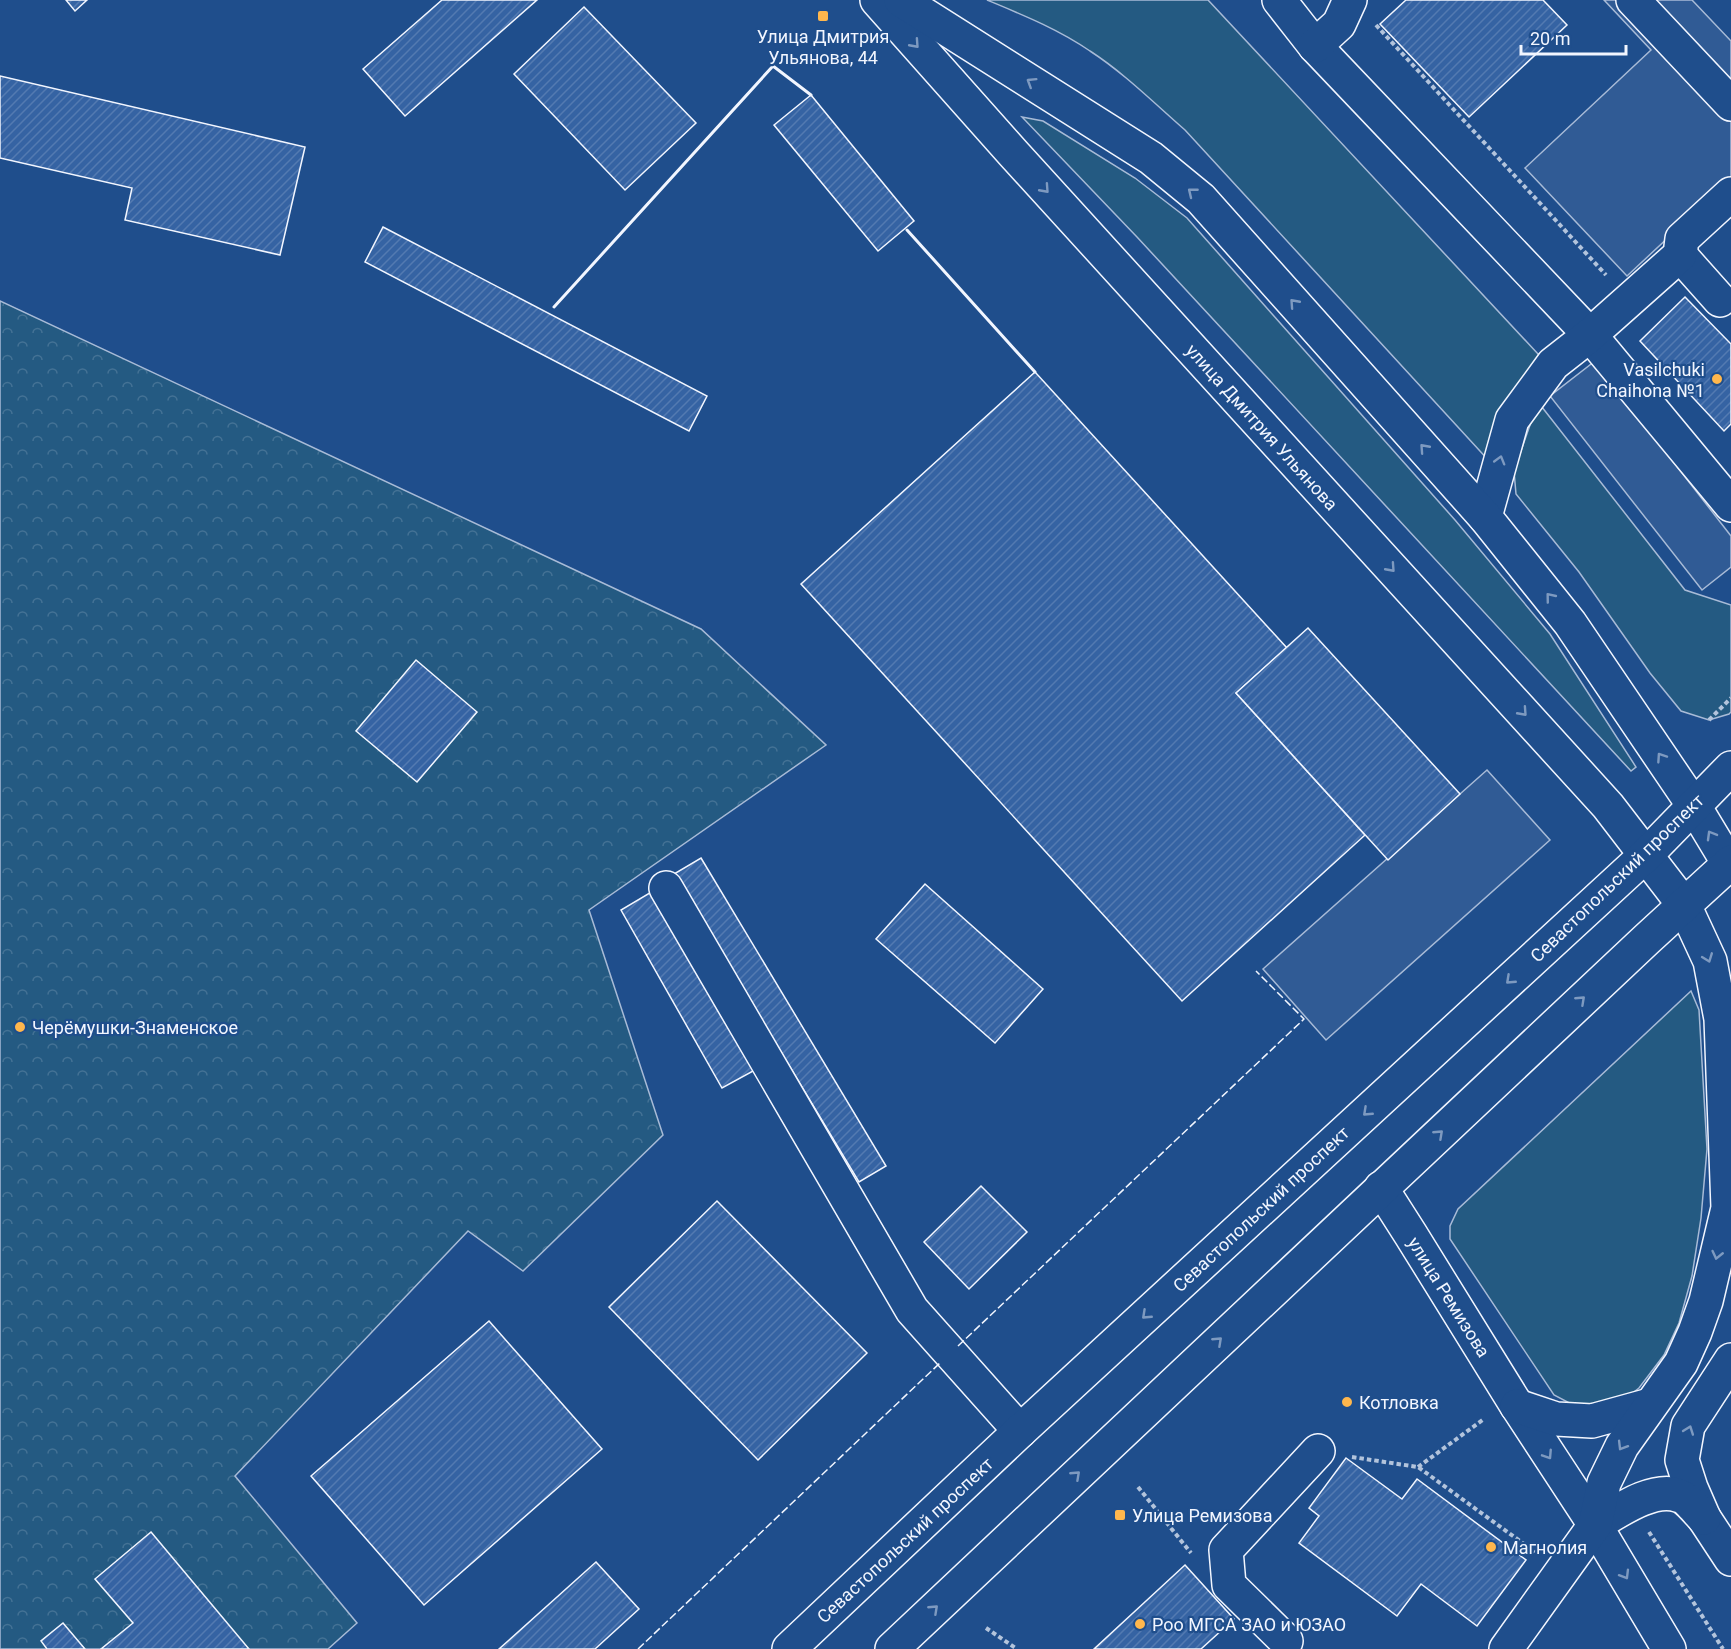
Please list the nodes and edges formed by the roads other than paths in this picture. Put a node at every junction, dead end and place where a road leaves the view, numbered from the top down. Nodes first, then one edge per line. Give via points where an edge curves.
1 (876, 0) edge
2 (901, 0) edge
3 (1279, 0) edge
4 (1633, 0) edge
5 (1360, 9) edge
6 (1315, 46) junction
7 (1731, 104) edge
8 (1731, 194) edge
9 (1680, 255) junction
10 (1720, 300) dead end
11 (1590, 335) junction
12 (1731, 505) edge
13 (1485, 517) junction
14 (1731, 768) edge
15 (1694, 806) junction
16 (1646, 855) junction
17 (1730, 865) edge
18 (666, 888) dead end
19 (1684, 905) junction
20 (1381, 1188) junction
21 (1730, 1213) edge
22 (1731, 1360) edge
23 (1650, 1405) junction
24 (1502, 1411) junction
25 (1020, 1431) junction
26 (1318, 1451) road end
27 (1704, 1518) junction
28 (1595, 1525) junction
29 (1731, 1559) edge
30 (1288, 1646) edge
31 (789, 1649) edge
32 (892, 1649) edge
33 (1506, 1649) edge
34 (1669, 1649) edge

1 -> 16 main road, улица Дмитрия Ульянова via 1608,806
13 -> 2 main road via 1201,199 1151,158
3 - 6 main road
4 - 7 main road
5 - 6 main road
6 - 11 main road
8 - 9 main road via 1682,239
9 - 10 main road
9 - 11 main road
11 - 12 main road
13 -> 11 main road via 1512,420 1553,364
15 -> 13 main road via 1570,623
14 - 15 main road, Севастопольский проспект
15 - 16 main road, Севастопольский проспект
17 -> 15 main road
16 - 19 main road
16 -> 25 main road, Севастопольский проспект
17 - 19 main road
18 - 25 main road via 912,1310
20 -> 19 main road
19 -> 21 main road via 1710,961 1721,1019
20 - 24 main road, улица Ремизова via 1411,1234
32 -> 20 main road
21 -> 23 main road via 1695,1332 1681,1363
27 -> 22 main road via 1682,1460 1684,1445 1688,1426
23 - 24 main road via 1592,1421
23 -> 28 main road via 1622,1446 1604,1483
24 -> 28 main road, улица Ремизова
25 - 31 main road, Севастопольский проспект
26 - 30 main road via 1226,1550 1229,1585
27 - 28 main road via 1682,1496 1662,1493 1635,1502
27 - 29 main road
28 - 33 main road
28 -> 34 main road, улица Ремизова

